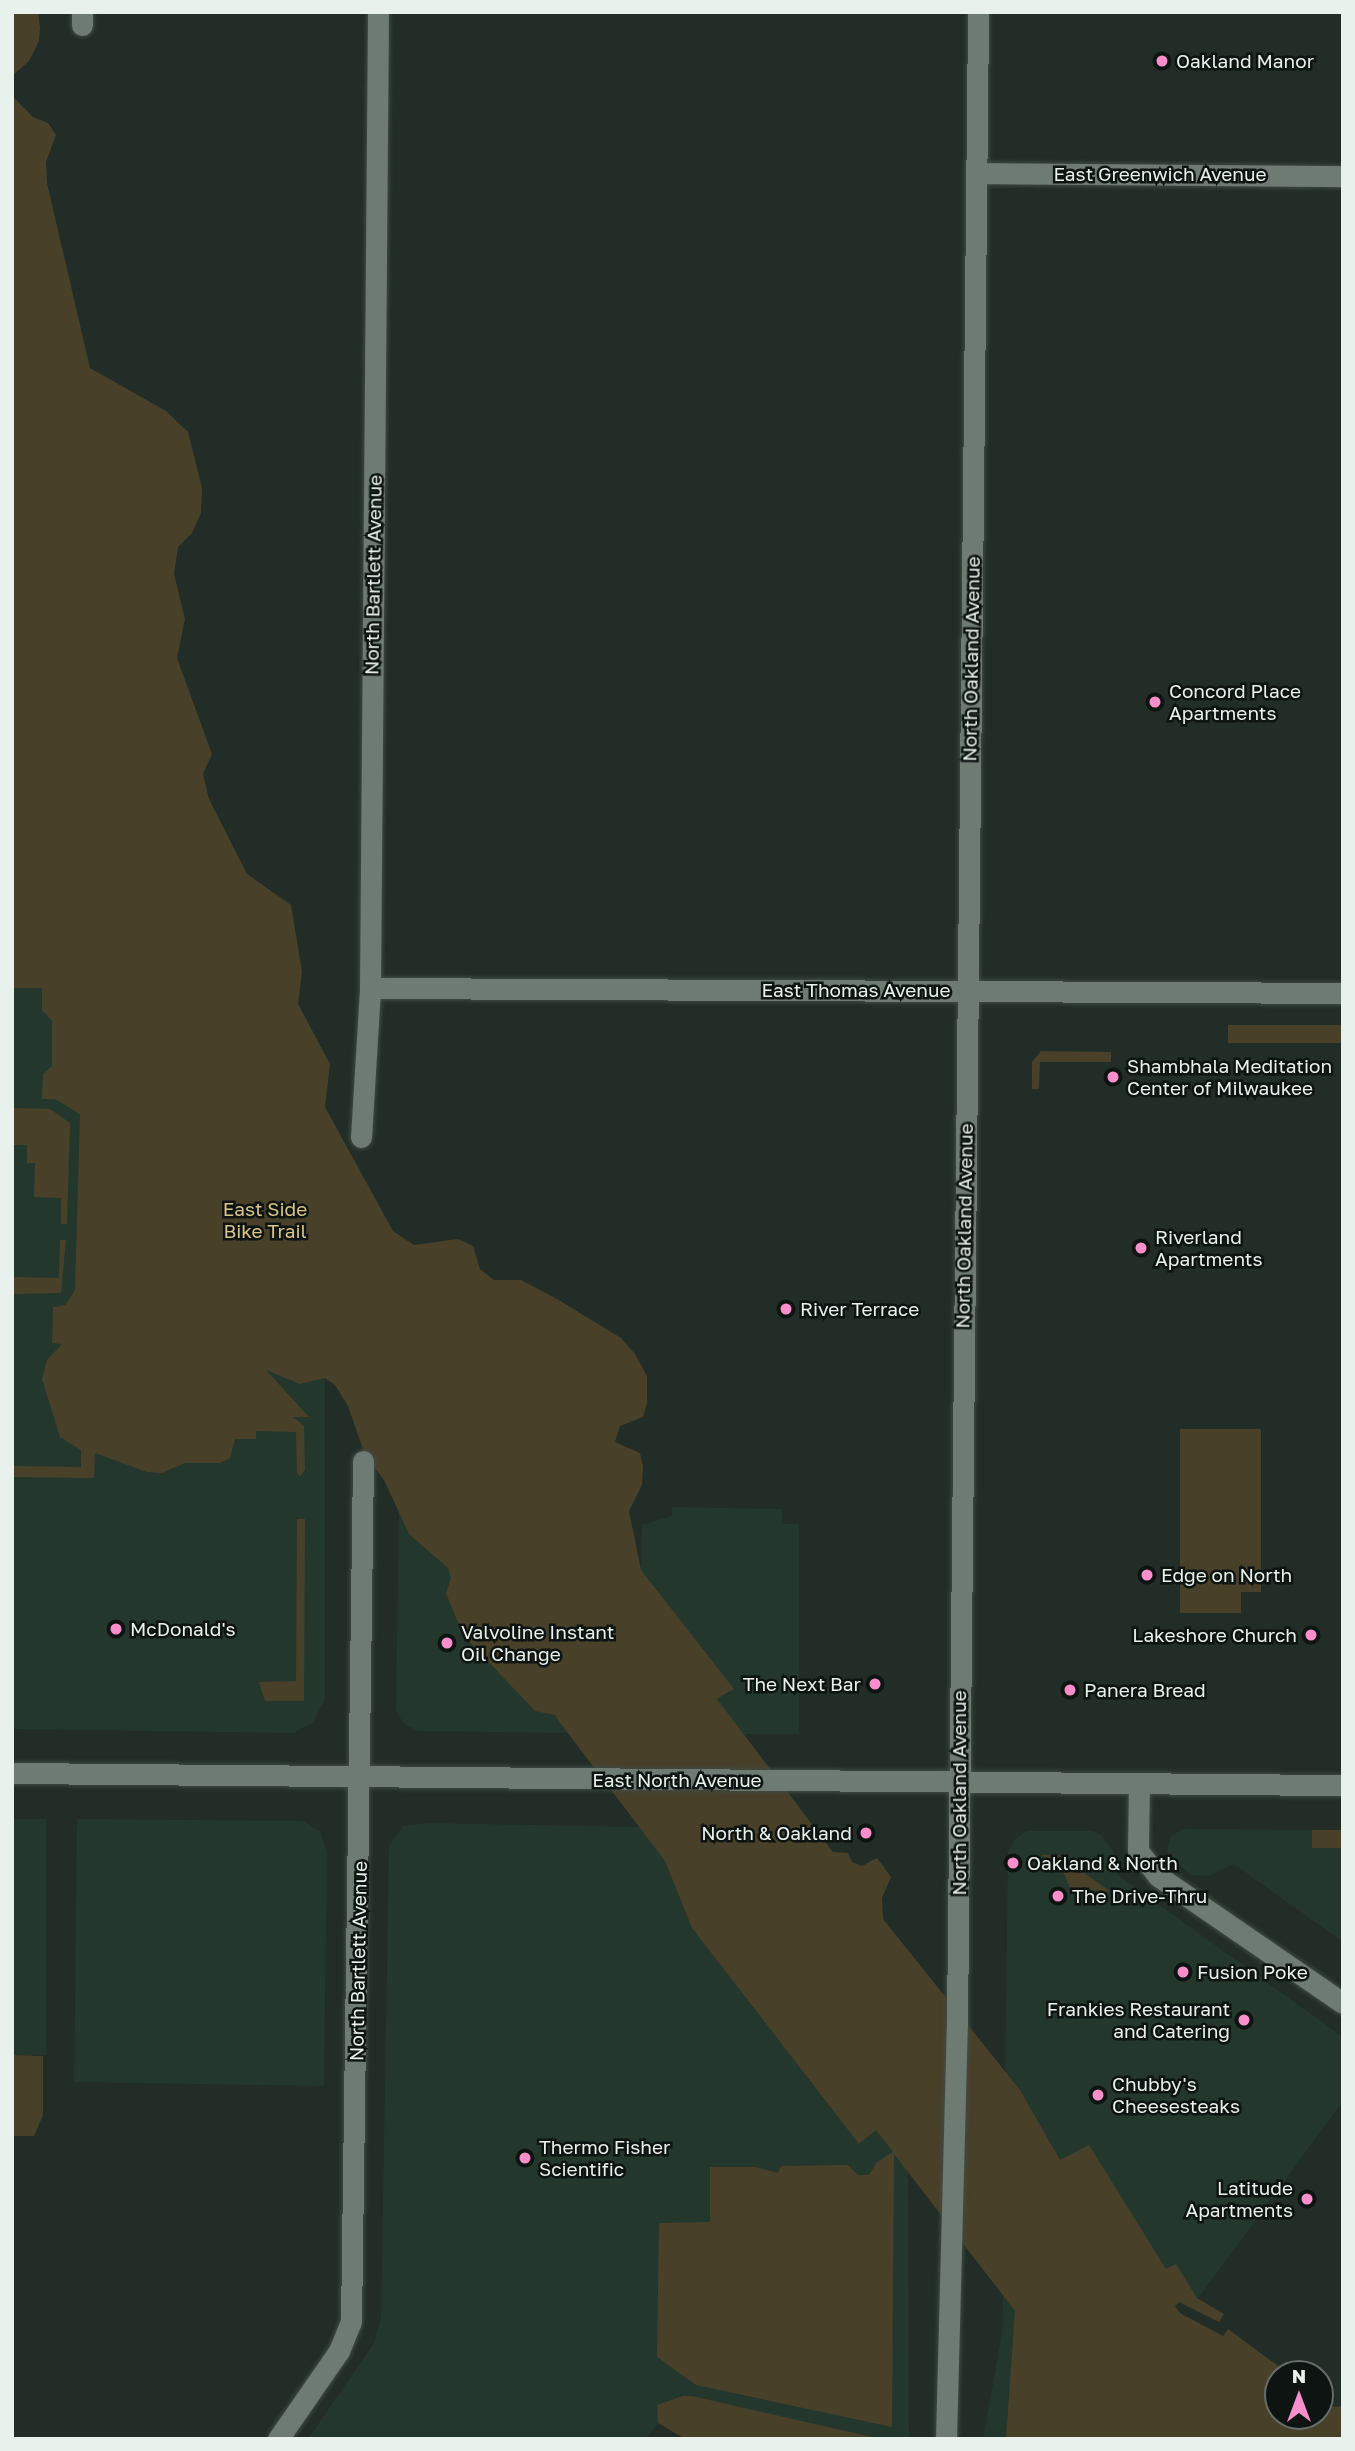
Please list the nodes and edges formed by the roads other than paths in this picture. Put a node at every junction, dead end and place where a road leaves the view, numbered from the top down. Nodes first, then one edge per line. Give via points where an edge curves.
1 (378, 12) edge
2 (978, 12) edge
3 (977, 173) junction
4 (1343, 176) edge
5 (370, 988) junction
6 (967, 990) junction
7 (1343, 993) edge
8 (361, 1137) dead end
9 (363, 1461) dead end
10 (12, 1773) edge
11 (361, 1777) junction
12 (959, 1783) junction
13 (1139, 1784) junction
14 (1343, 1785) edge
15 (1343, 2003) edge
16 (278, 2439) edge
17 (946, 2439) edge

1 - 5 street, North Bartlett Avenue
2 - 3 street, North Oakland Avenue
3 - 4 street, East Greenwich Avenue
3 - 6 street, North Oakland Avenue
5 - 6 street, East Thomas Avenue
5 - 8 street, North Bartlett Avenue
6 - 7 street, East Thomas Avenue
6 - 12 street, North Oakland Avenue
9 - 11 street, North Bartlett Avenue
10 - 11 street, East North Avenue
11 - 12 street, East North Avenue
11 - 16 street, North Bartlett Avenue via 351,2322 339,2351
12 - 13 street, East North Avenue
12 - 17 street, North Oakland Avenue via 954,2232
13 - 14 street, East North Avenue
13 - 15 street via 1138,1851 1157,1876

